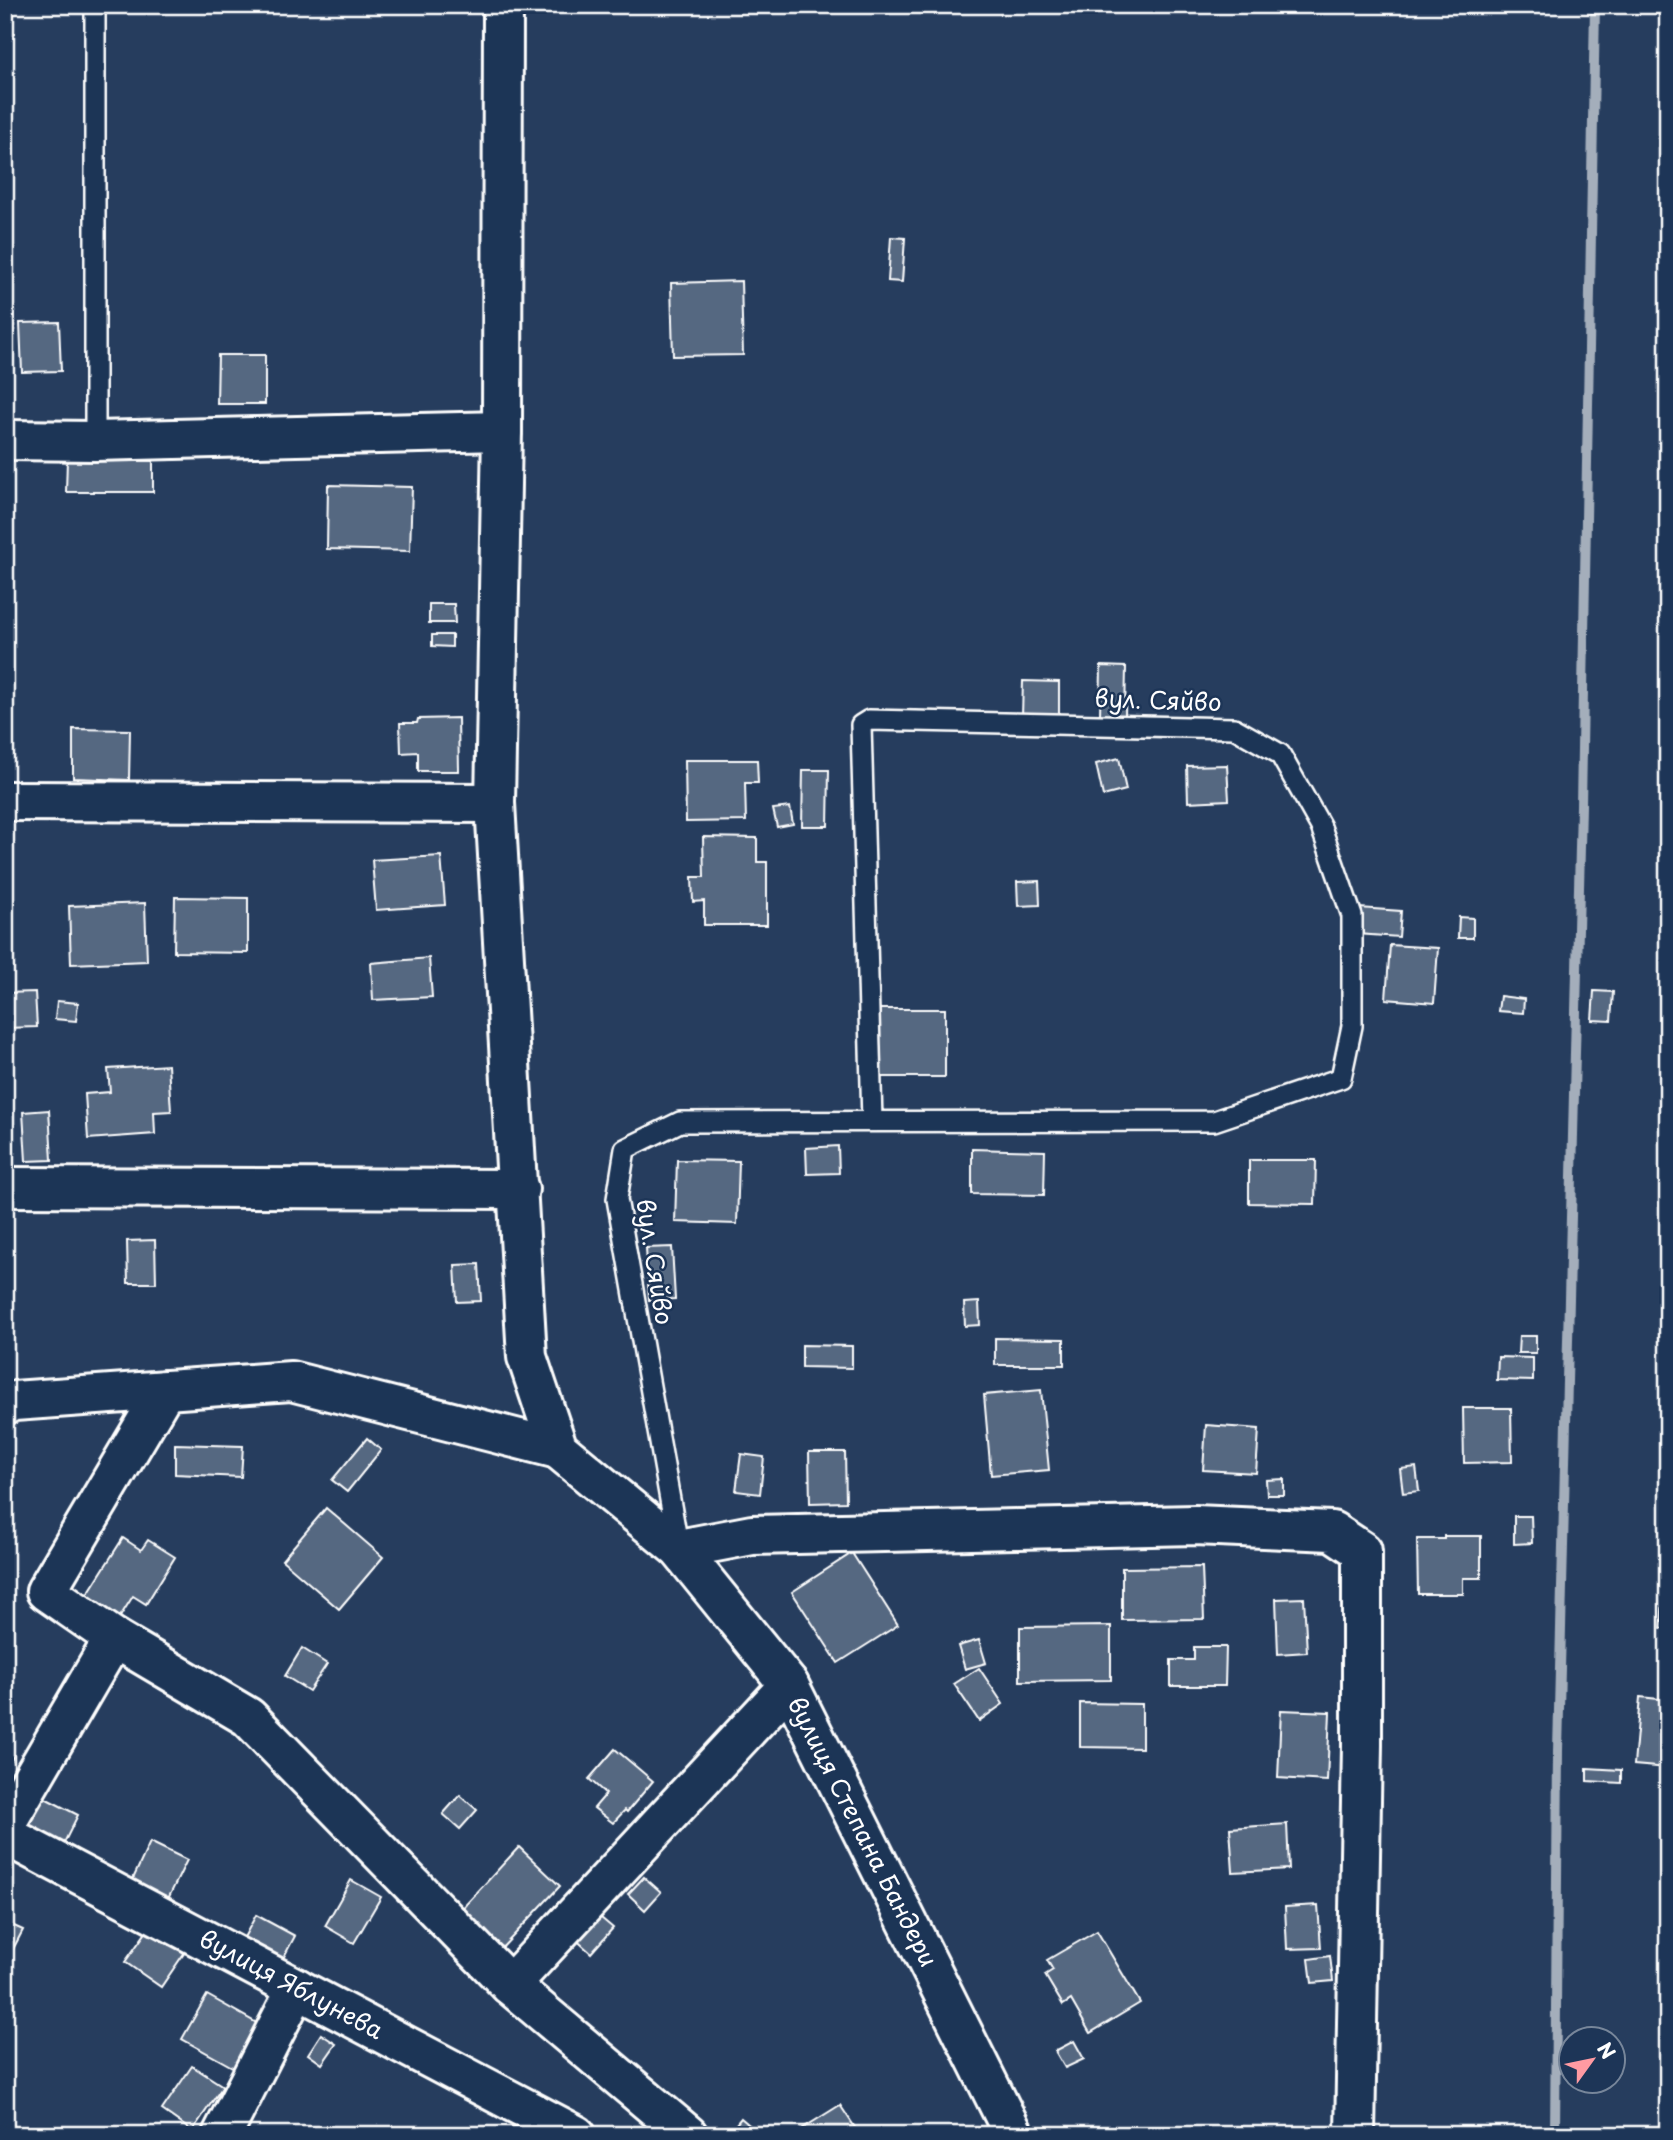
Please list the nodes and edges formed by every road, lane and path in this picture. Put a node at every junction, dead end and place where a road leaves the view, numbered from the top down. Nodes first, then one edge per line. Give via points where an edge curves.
1 (94, 5) edge
2 (503, 5) edge
3 (502, 431) junction
4 (5, 440) edge
5 (95, 441) junction
6 (5, 801) edge
7 (495, 803) junction
8 (872, 1121) junction
9 (5, 1187) edge
10 (519, 1189) junction
11 (165, 1390) junction
12 (5, 1405) edge
13 (558, 1449) junction
14 (679, 1549) junction
15 (114, 1638) junction
16 (789, 1685) junction
17 (5, 1825) edge
18 (5, 1835) edge
19 (510, 1984) junction
20 (297, 1988) junction
21 (680, 2133) edge
22 (222, 2135) edge
23 (576, 2135) edge
24 (1014, 2135) edge
25 (1355, 2135) edge

1 - 5 lane
2 - 3 street
3 - 5 street
3 - 7 street
4 - 5 street
6 - 7 street
7 - 10 street
8 - 8 lane, вул. Сяйво via 1214,1121 1341,1078 1352,1026 1352,916 1321,827 1280,754 1234,728 869,720 861,725
8 - 14 lane, вул. Сяйво via 680,1122 625,1149 617,1199
9 - 10 street
10 - 13 street via 527,1357
11 - 12 street
11 - 13 street via 291,1381
11 - 15 street via 46,1591
13 - 14 street, вулиця Степана Бандери
14 - 16 street, вулиця Степана Бандери
14 - 25 street via 752,1535 1195,1525 1332,1531 1362,1551
15 - 17 street
15 - 19 street via 248,1717
16 - 19 street
16 - 24 street, вулиця Степана Бандери
18 - 20 street, вулиця Яблунева
19 - 21 street
20 - 22 street
20 - 23 street, вулиця Яблунева

